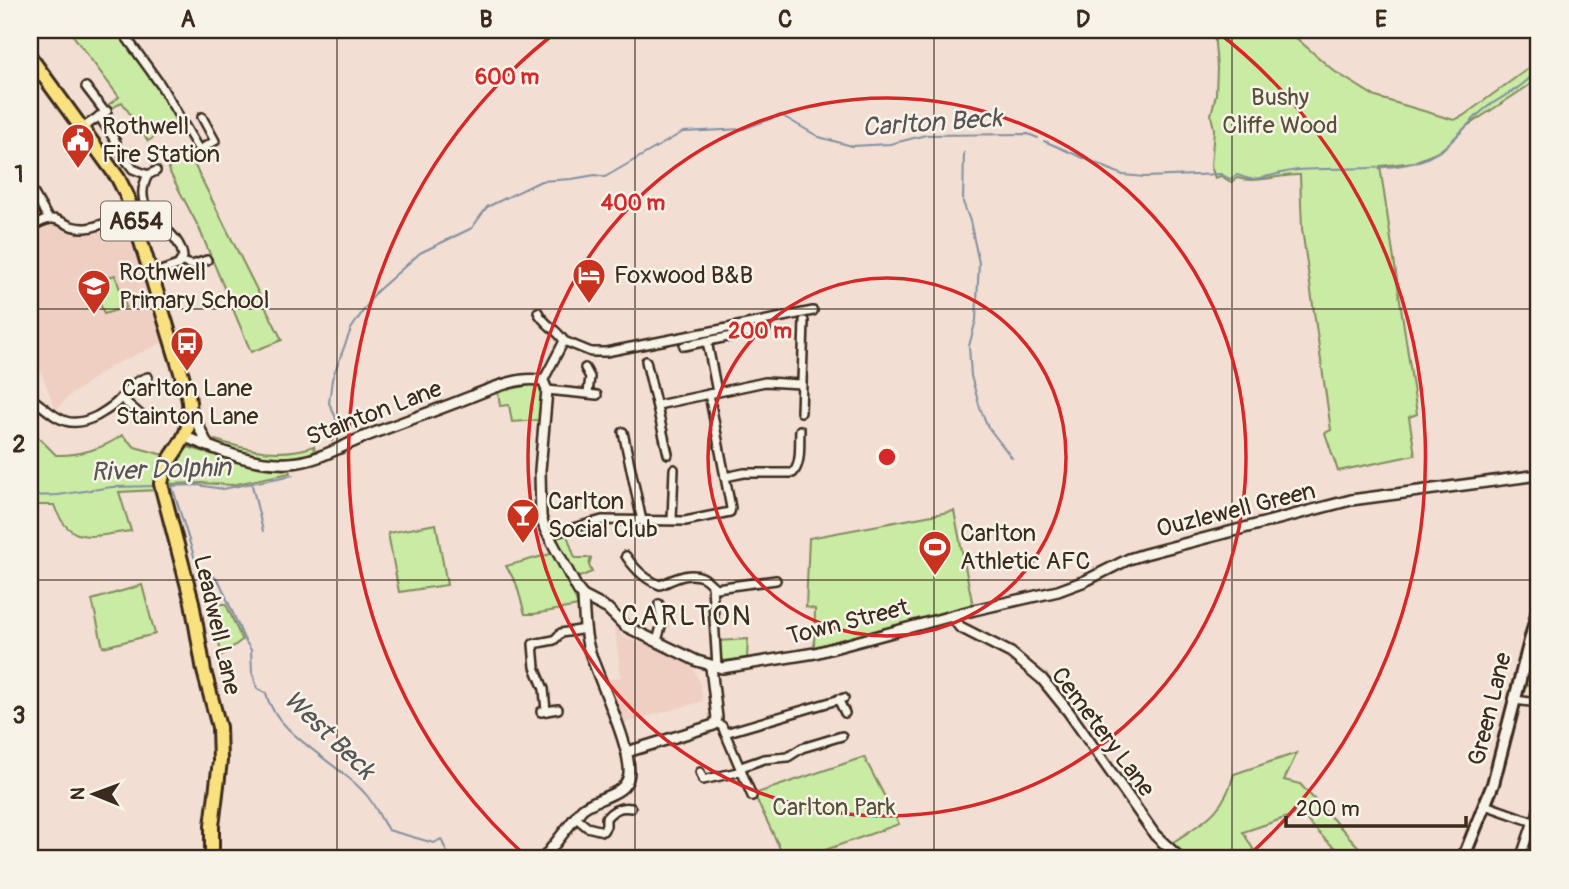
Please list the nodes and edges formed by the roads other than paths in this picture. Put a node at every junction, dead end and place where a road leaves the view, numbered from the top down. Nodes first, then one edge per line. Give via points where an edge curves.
1 (121, 30) edge
2 (30, 57) edge
3 (86, 87) dead end
4 (104, 113) junction
5 (202, 117) dead end
6 (81, 129) junction
7 (116, 142) dead end
8 (123, 156) dead end
9 (30, 187) edge
10 (133, 212) junction
11 (48, 218) junction
12 (30, 228) edge
13 (207, 260) dead end
14 (182, 262) junction
15 (152, 274) junction
16 (813, 311) dead end
17 (538, 312) dead end
18 (804, 321) dead end
19 (766, 329) dead end
20 (564, 341) junction
21 (707, 341) junction
22 (684, 346) dead end
23 (646, 361) dead end
24 (585, 368) dead end
25 (148, 377) dead end
26 (542, 380) junction
27 (801, 384) junction
28 (547, 390) junction
29 (588, 393) junction
30 (713, 393) junction
31 (597, 395) dead end
32 (30, 397) edge
33 (121, 398) junction
34 (657, 405) junction
35 (191, 409) junction
36 (801, 412) dead end
37 (142, 416) dead end
38 (800, 430) dead end
39 (623, 432) dead end
40 (185, 438) junction
41 (208, 446) junction
42 (668, 454) dead end
43 (674, 469) dead end
44 (1539, 475) edge
45 (725, 477) junction
46 (672, 520) junction
47 (642, 521) junction
48 (548, 535) junction
49 (626, 556) dead end
50 (776, 580) dead end
51 (712, 586) junction
52 (583, 596) junction
53 (659, 604) dead end
54 (1539, 606) edge
55 (952, 615) junction
56 (586, 629) junction
57 (657, 641) junction
58 (714, 667) junction
59 (1515, 696) junction
60 (1539, 703) edge
61 (558, 709) dead end
62 (845, 713) dead end
63 (716, 723) junction
64 (725, 733) junction
65 (842, 736) dead end
66 (831, 739) junction
67 (834, 748) dead end
68 (627, 752) junction
69 (742, 769) junction
70 (700, 772) dead end
71 (752, 796) dead end
72 (1485, 805) junction
73 (1539, 806) edge
74 (631, 808) dead end
75 (575, 817) junction
76 (1536, 822) edge
77 (212, 859) edge
78 (543, 859) edge
79 (1181, 859) edge
80 (1463, 859) edge
81 (1520, 859) edge

1 - 5 street via 199,150 215,141
2 - 6 main road, A654
3 - 4 street
4 - 6 street
4 - 7 street
6 - 10 main road, A654 via 118,178
8 - 14 street via 133,169 152,173 142,189 145,201 151,216 179,243
9 - 11 street
10 - 11 street via 87,228
10 - 15 main road, A654
11 - 12 street
13 - 14 street via 192,265
14 - 15 street
15 - 35 main road, A654
16 - 20 street via 606,352 591,352
17 - 20 street
18 - 27 street
19 - 21 street
20 - 26 street
21 - 22 street
21 - 30 street
23 - 34 street
24 - 29 street via 590,377
25 - 33 street via 133,383
26 - 28 street
26 - 41 street, Stainton Lane via 482,393 307,460 251,460
27 - 30 street via 765,382
27 - 36 street
28 - 29 street
28 - 48 street via 540,493 541,517
29 - 31 street
30 - 34 street
30 - 45 street
32 - 33 street via 57,418 74,423 104,412
33 - 37 street
34 - 42 street
35 - 40 main road, Leadwell Lane / A654
35 - 41 street
38 - 45 street via 793,473
39 - 47 street
40 - 41 street, Stainton Lane
40 - 77 main road, Leadwell Lane / A654 via 162,484 219,727
43 - 46 street
44 - 55 street, Ouzlewell Green via 1351,500 1145,554 1058,592
45 - 46 street via 730,512
46 - 47 street
47 - 48 street via 602,520
48 - 52 street
49 - 51 street via 630,567 659,587 692,575
50 - 51 street
51 - 58 street
52 - 56 street
52 - 57 street via 608,609 625,626
53 - 57 street via 662,623
54 - 59 main road, Green Lane
55 - 58 street, Town Street via 815,653
55 - 79 street, Cemetery Lane via 960,628 1011,653 1037,673 1156,835
56 - 61 street via 534,644 544,711
56 - 68 street
57 - 58 street
58 - 63 street
59 - 60 street
59 - 72 main road, Green Lane
62 - 64 street via 841,699
63 - 64 street
63 - 68 street
64 - 69 street
65 - 66 street
66 - 67 street
66 - 69 street
68 - 75 street via 627,782 590,802
69 - 70 street via 703,780
69 - 71 street
72 - 76 street
72 - 80 main road, Green Lane
73 - 76 street
74 - 75 street via 612,811 603,831 587,827
75 - 78 street
76 - 81 street

